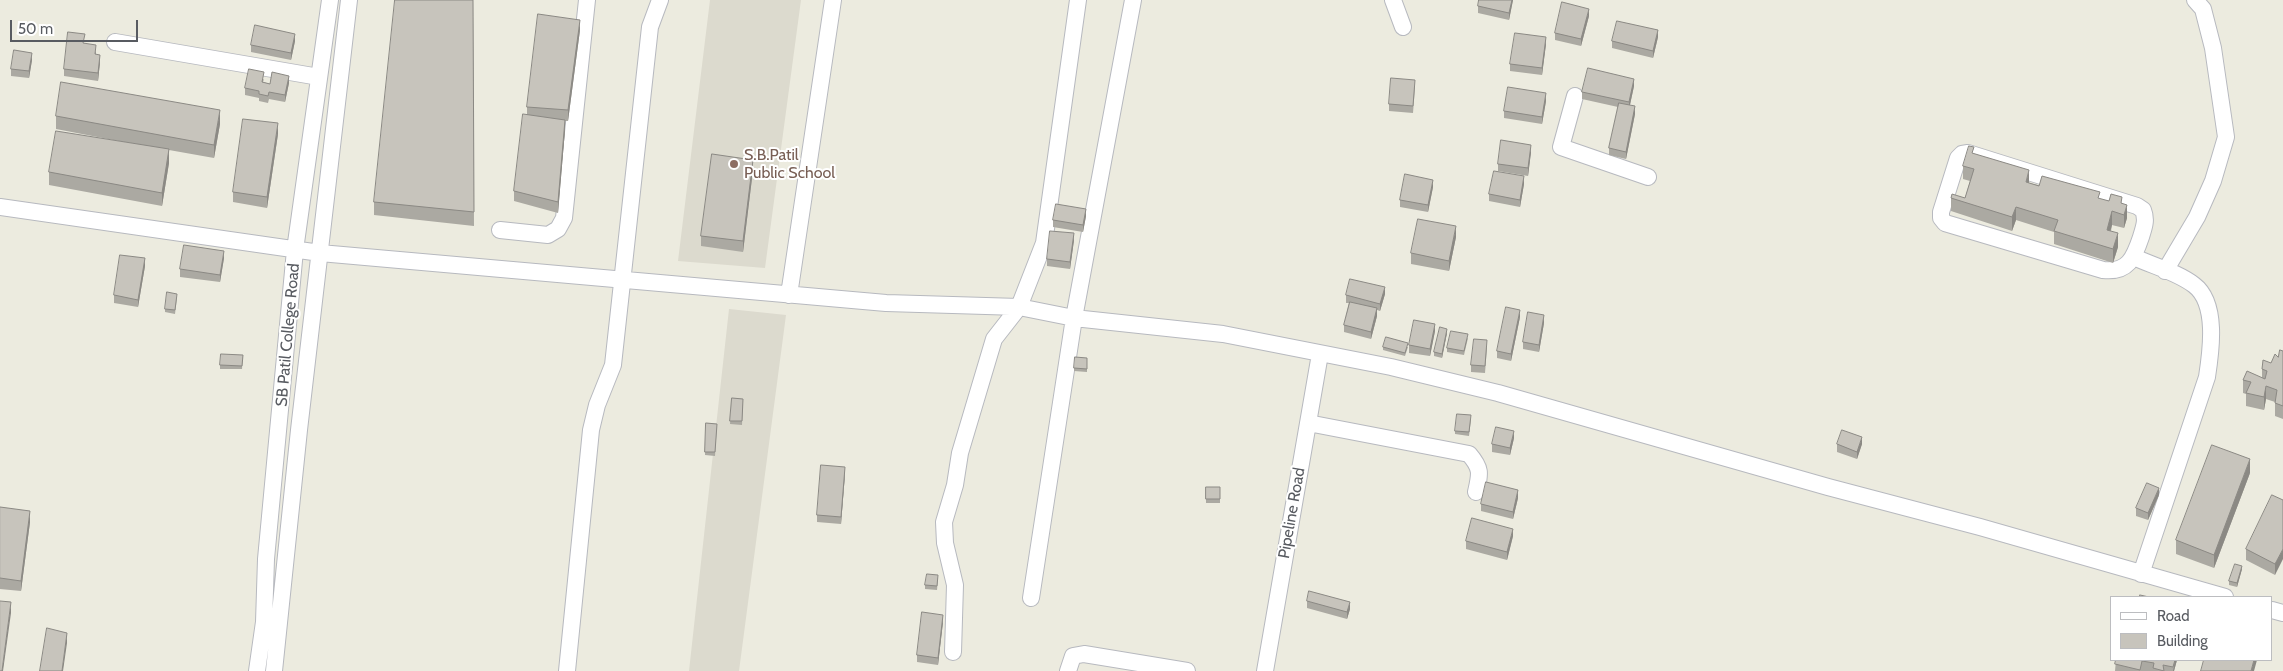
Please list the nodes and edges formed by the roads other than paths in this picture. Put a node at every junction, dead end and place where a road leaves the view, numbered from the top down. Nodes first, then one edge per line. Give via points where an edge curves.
1 (330, 0) edge
2 (349, 0) edge
3 (587, 0) edge
4 (660, 0) edge
5 (834, 0) edge
6 (1078, 0) edge
7 (1133, 0) edge
8 (1393, 0) edge
9 (2195, 0) edge
10 (1403, 27) dead end
11 (116, 42) dead end
12 (319, 77) junction
13 (1575, 96) dead end
14 (1648, 177) dead end
15 (0, 207) edge
16 (500, 230) dead end
17 (295, 250) junction
18 (320, 253) junction
19 (2134, 257) junction
20 (2165, 271) junction
21 (622, 280) junction
22 (789, 295) junction
23 (1019, 307) junction
24 (1074, 318) junction
25 (1320, 354) junction
26 (1308, 423) junction
27 (279, 428) junction
28 (299, 430) junction
29 (1476, 492) dead end
30 (266, 559) junction
31 (286, 561) junction
32 (2141, 574) junction
33 (2221, 596) edge
34 (1031, 598) dead end
35 (953, 652) dead end
36 (257, 671) edge
37 (274, 671) edge
38 (567, 671) edge
39 (1068, 671) edge
40 (1187, 671) edge
41 (1265, 671) edge

1 - 12 street, SB Patil College Road
2 - 18 street, SB Patil College Road
3 - 16 street via 564,218 558,229 548,235
4 - 21 street via 650,27
5 - 22 street
6 - 23 street via 1044,243
7 - 24 street
8 - 10 street
9 - 20 street via 2203,9 2213,48 2226,137 2213,181 2197,217
11 - 12 street
12 - 17 street, SB Patil College Road
13 - 14 street via 1561,146
15 - 17 street
17 - 18 street
17 - 27 street, SB Patil College Road
18 - 21 street
18 - 28 street, SB Patil College Road
19 - 19 street via 2121,269 2103,270 1946,223 1941,212 1958,158 1962,154 1976,154 2138,206 2143,210 2145,223
19 - 20 street
20 - 32 street via 2195,286 2204,296 2212,346 2207,377
21 - 22 street
21 - 38 street via 613,365 591,430
22 - 23 street via 886,303
23 - 24 street
23 - 35 street via 994,339 960,453 944,522 954,585
24 - 25 street via 1223,334
24 - 34 street
25 - 26 street, Pipeline Road
25 - 32 street via 1498,393
26 - 29 street via 1470,454 1478,463 1480,474
26 - 41 street, Pipeline Road
27 - 28 street
27 - 30 street, SB Patil College Road
28 - 31 street, SB Patil College Road
30 - 31 street
30 - 36 street, SB Patil College Road via 264,622
31 - 37 street, SB Patil College Road
32 - 33 street
39 - 40 street via 1073,656 1084,654

